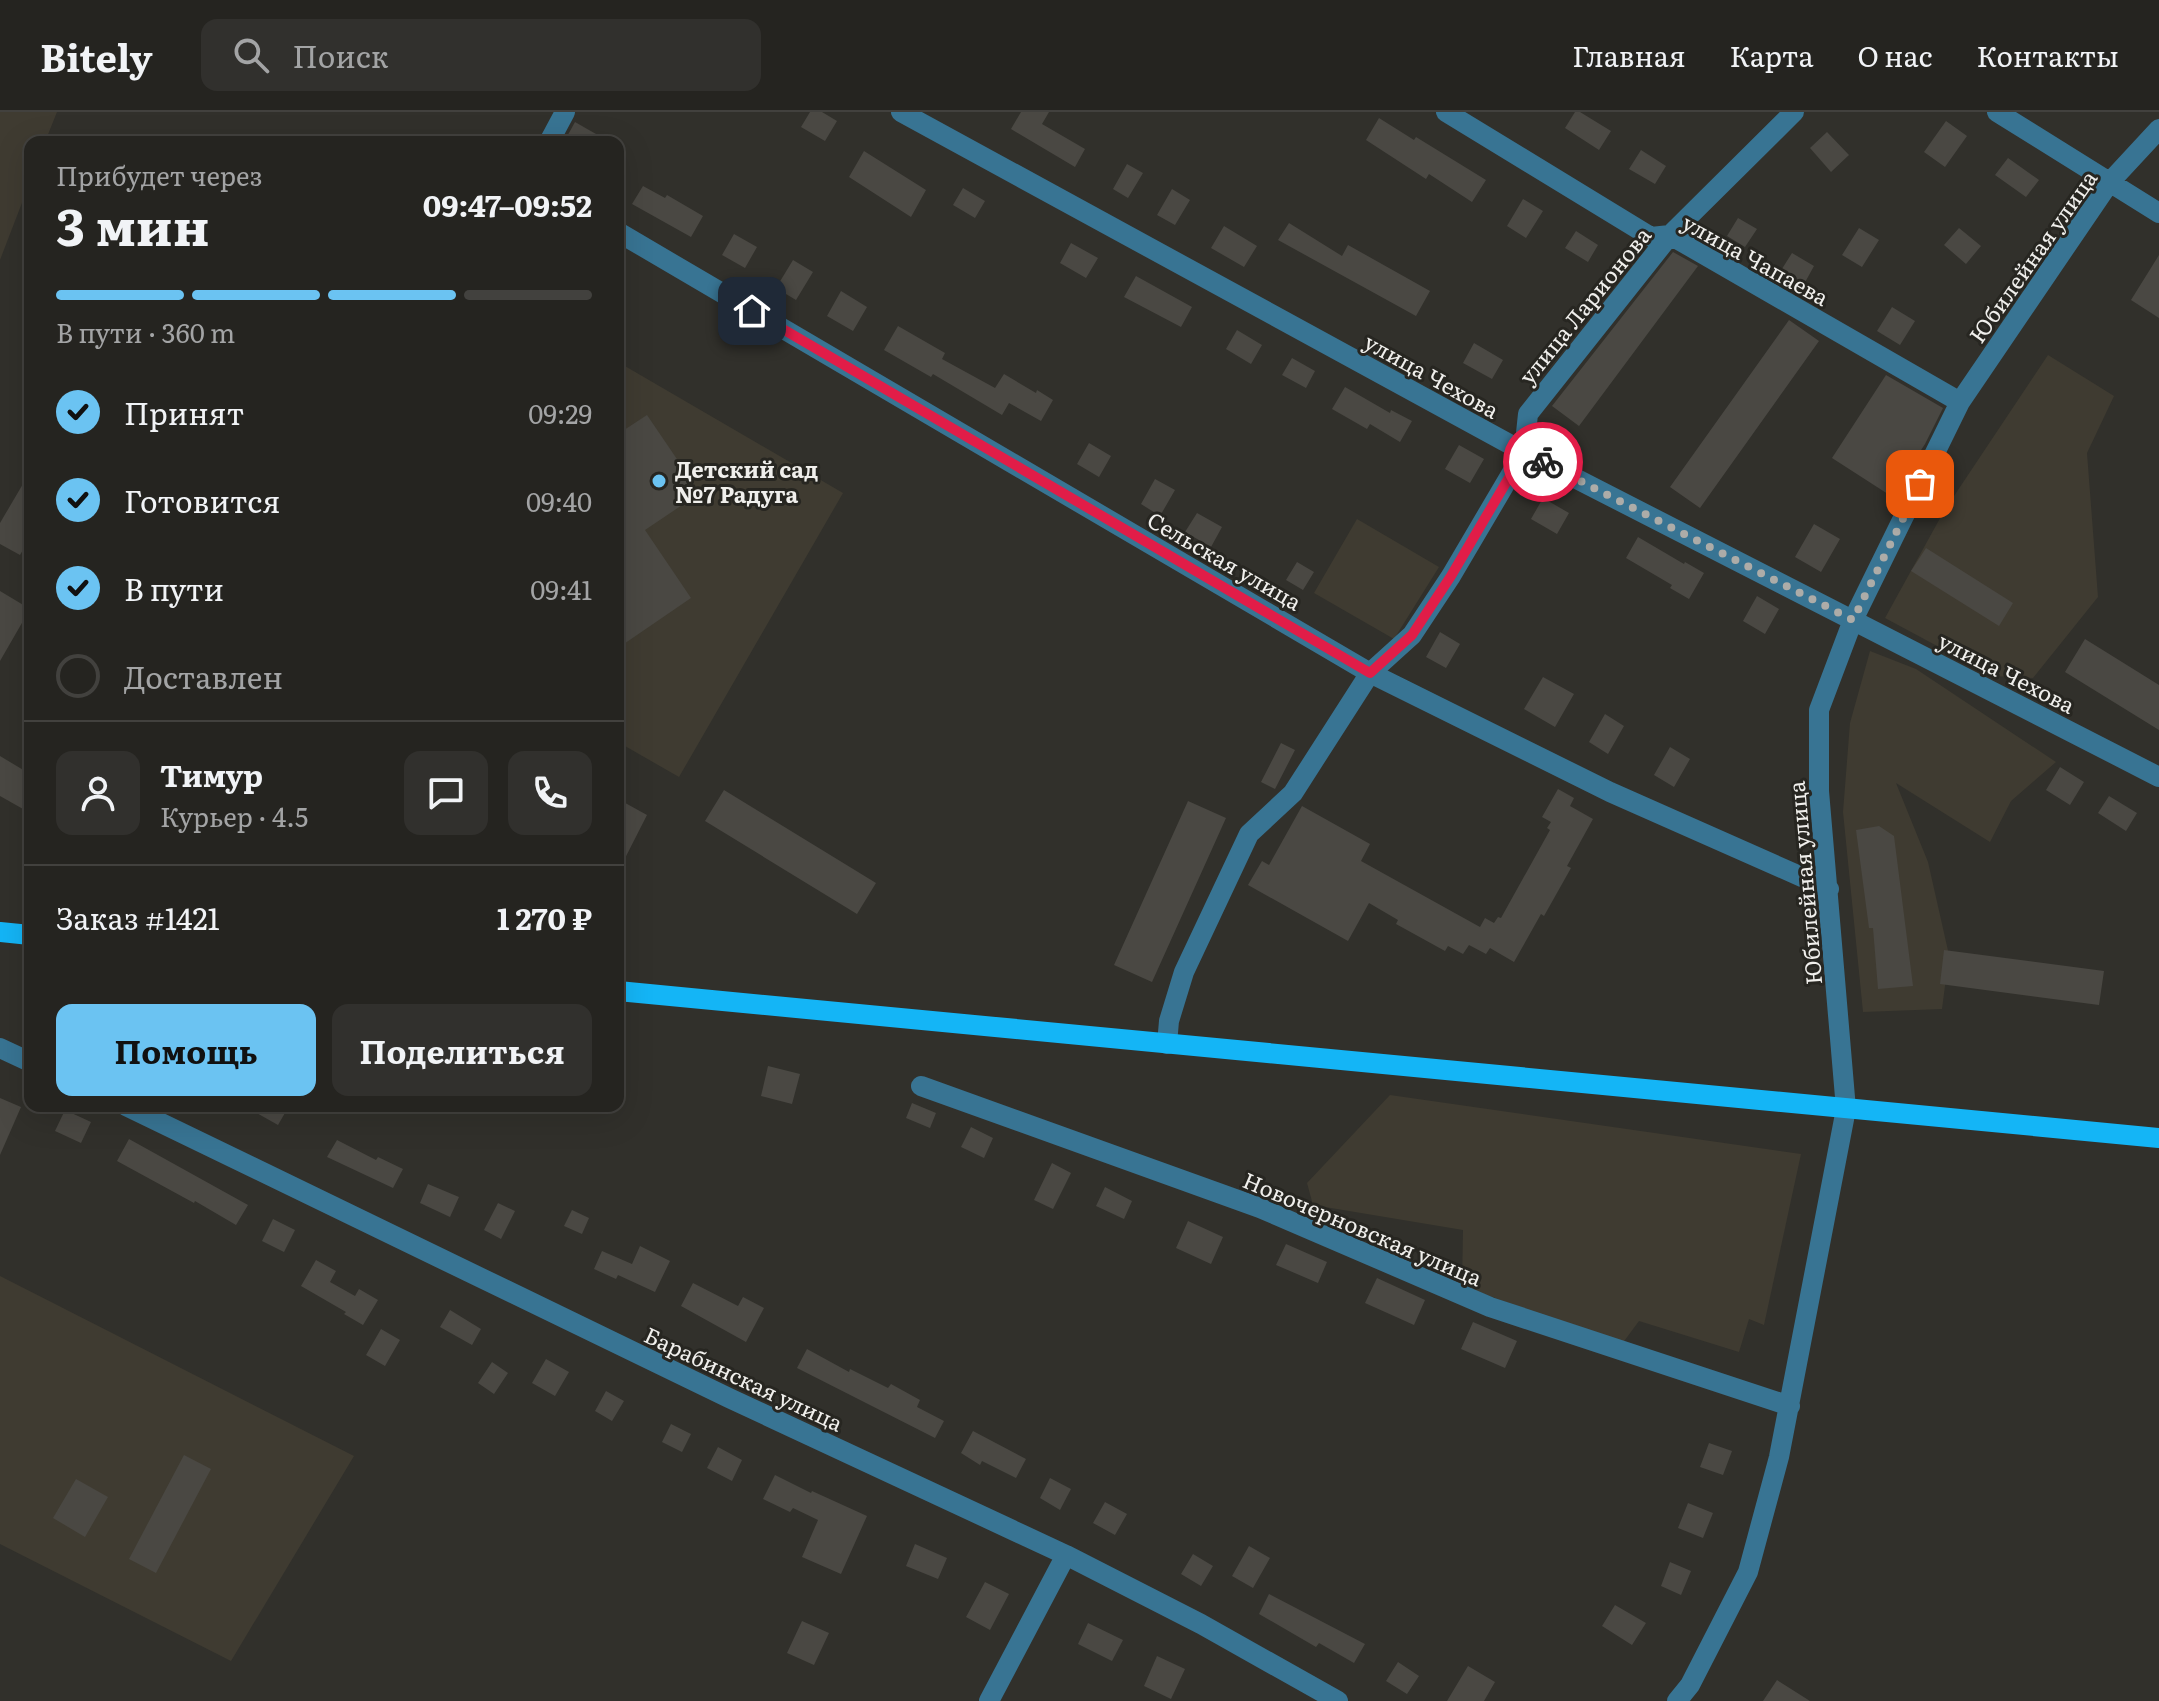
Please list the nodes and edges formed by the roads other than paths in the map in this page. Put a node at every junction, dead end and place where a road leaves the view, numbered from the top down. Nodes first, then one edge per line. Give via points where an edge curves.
1 (565, 112) edge
2 (901, 112) edge
3 (1446, 112) edge
4 (1794, 112) edge
5 (1997, 112) edge
6 (2159, 129) edge
7 (552, 136) edge
8 (2109, 183) junction
9 (2159, 213) edge
10 (1670, 235) junction
11 (624, 236) edge
12 (1960, 402) junction
13 (1524, 452) junction
14 (1853, 620) junction
15 (1370, 673) junction
16 (2159, 777) edge
17 (1829, 889) junction
18 (0, 932) edge
19 (24, 934) edge
20 (624, 992) edge
21 (1167, 1044) junction
22 (0, 1048) edge
23 (24, 1059) edge
24 (921, 1086) dead end
25 (1846, 1109) junction
26 (138, 1112) edge
27 (2159, 1138) edge
28 (1790, 1406) junction
29 (1066, 1555) junction
30 (989, 1701) edge
31 (1338, 1701) edge
32 (1677, 1701) edge

1 - 7 street
2 - 13 street, улица Чехова
3 - 10 street, улица Чапаева via 1651,237
4 - 10 street, улица Ларионова
5 - 8 street
6 - 8 street, Юбилейная улица
8 - 9 street
8 - 12 street, Юбилейная улица
10 - 12 street, улица Чапаева
10 - 13 street, улица Ларионова via 1528,414
11 - 15 street, Сельская улица
12 - 14 street, Юбилейная улица
13 - 14 street, улица Чехова
13 - 15 street, улица Ларионова via 1412,635
14 - 16 street, улица Чехова
14 - 17 street, Юбилейная улица via 1819,710 1819,791
15 - 17 street, Сельская улица via 1610,792
15 - 21 street, улица Ларионова via 1293,793 1249,834 1184,972
17 - 25 street, Юбилейная улица
18 - 19 main road
20 - 21 main road
21 - 25 main road
22 - 23 street
24 - 28 street, Новочерновская улица via 1260,1208 1490,1307
25 - 27 main road
25 - 28 street, Юбилейная улица
26 - 29 street, Барабинская улица
28 - 32 street, Юбилейная улица via 1748,1572
29 - 30 street
29 - 31 street, Барабинская улица

